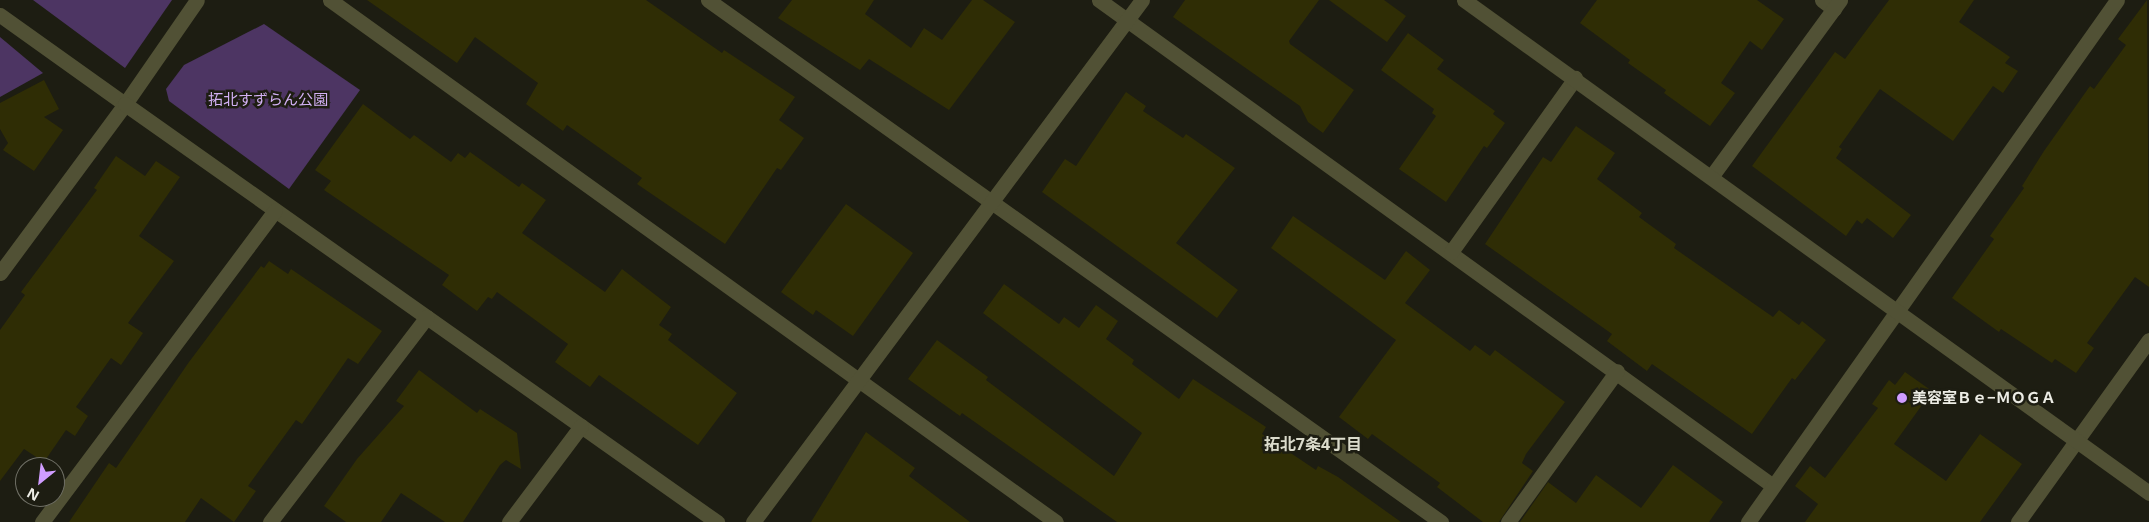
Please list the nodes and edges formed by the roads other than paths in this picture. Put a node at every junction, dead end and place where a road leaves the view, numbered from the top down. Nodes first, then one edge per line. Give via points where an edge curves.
1 (197, 0) edge
2 (330, 0) edge
3 (708, 0) edge
4 (1099, 0) edge
5 (1142, 0) edge
6 (1464, 0) edge
7 (2117, 0) edge
8 (1832, 3) edge
9 (0, 15) edge
10 (1127, 20) junction
11 (1574, 78) junction
12 (125, 104) junction
13 (1712, 177) junction
14 (993, 200) junction
15 (275, 210) junction
16 (1450, 252) junction
17 (0, 273) edge
18 (1898, 311) junction
19 (427, 317) junction
20 (2149, 340) edge
21 (1617, 372) junction
22 (859, 380) junction
23 (581, 426) junction
24 (2077, 440) junction
25 (1773, 486) junction
26 (2149, 492) edge
27 (42, 522) edge
28 (270, 522) edge
29 (509, 522) edge
30 (717, 522) edge
31 (753, 522) edge
32 (1056, 522) edge
33 (1441, 522) edge
34 (1508, 522) edge
35 (1748, 522) edge
36 (2018, 522) edge

1 - 12 street
2 - 22 street
3 - 14 street
4 - 10 street
5 - 10 street
6 - 11 street
7 - 18 street
8 - 13 street
9 - 12 street
10 - 14 street
10 - 16 street
11 - 13 street
11 - 16 street
12 - 15 street
12 - 17 street
13 - 18 street
14 - 22 street
14 - 33 street
15 - 19 street
15 - 27 street
16 - 21 street
18 - 24 street
18 - 25 street
19 - 23 street
19 - 28 street
20 - 24 street
21 - 25 street
21 - 34 street
22 - 31 street
22 - 32 street
23 - 29 street
23 - 30 street
24 - 26 street
24 - 36 street
25 - 35 street

